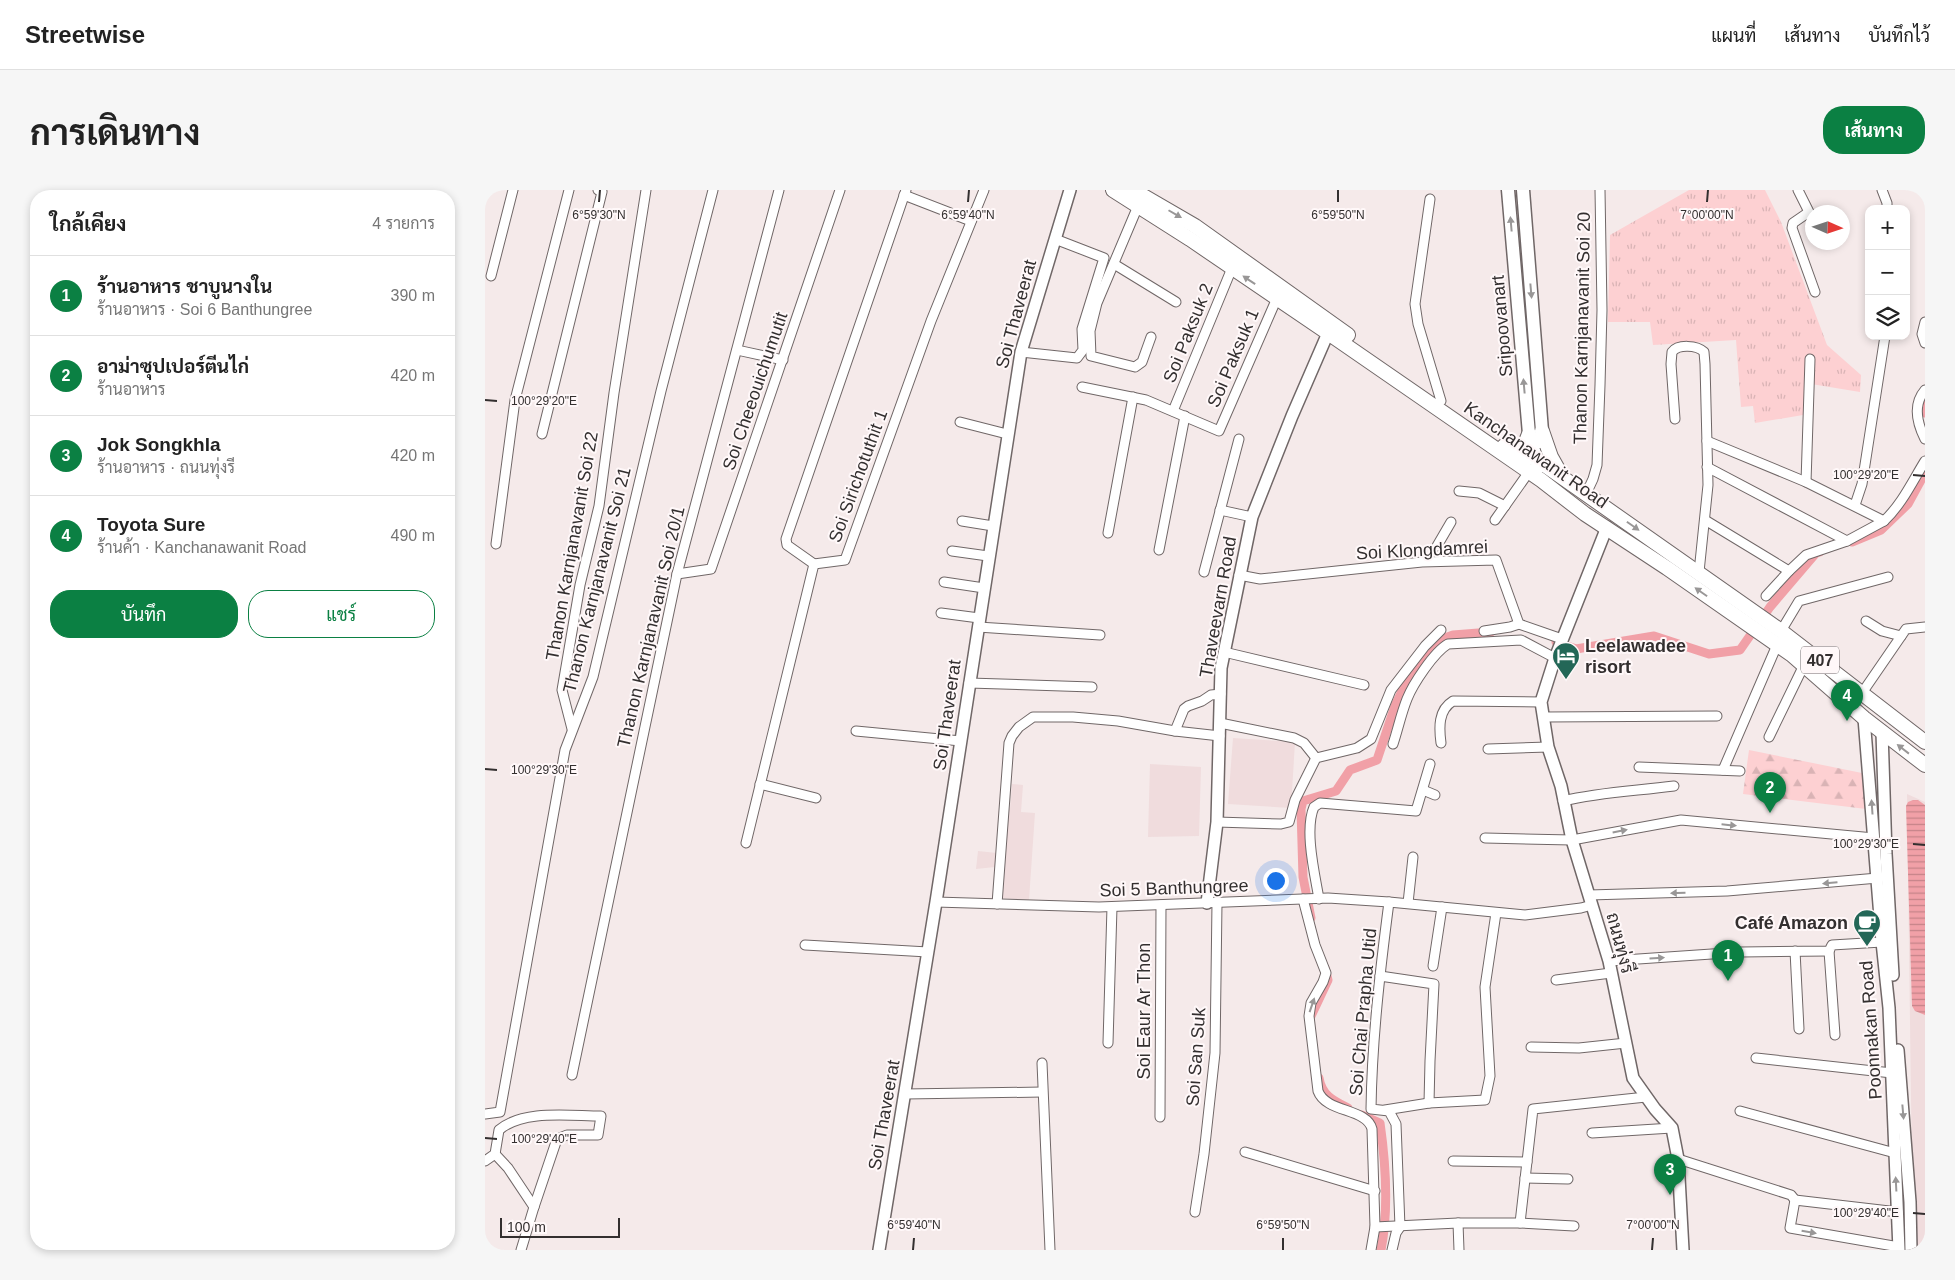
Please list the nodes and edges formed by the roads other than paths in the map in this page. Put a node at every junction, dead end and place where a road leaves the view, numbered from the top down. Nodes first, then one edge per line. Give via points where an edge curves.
1 (513, 190) edge
2 (569, 190) edge
3 (646, 190) edge
4 (713, 190) edge
5 (779, 190) edge
6 (840, 190) edge
7 (983, 190) edge
8 (1071, 190) edge
9 (1113, 190) edge
10 (1133, 190) edge
11 (1508, 190) edge
12 (1523, 190) edge
13 (1600, 190) edge
14 (1798, 190) edge
15 (1882, 190) edge
16 (601, 191) edge
17 (905, 193) edge
18 (1430, 199) dead end
19 (1887, 205) edge
20 (1138, 206) junction
21 (971, 221) junction
22 (1055, 239) junction
23 (1114, 264) junction
24 (1232, 268) junction
25 (491, 276) dead end
26 (1815, 292) dead end
27 (1277, 298) junction
28 (1176, 302) dead end
29 (1925, 322) edge
30 (1328, 333) junction
31 (1151, 337) dead end
32 (1884, 340) edge
33 (1925, 343) edge
34 (737, 350) junction
35 (1021, 352) junction
36 (783, 360) junction
37 (1810, 360) dead end
38 (1082, 387) dead end
39 (1925, 390) edge
40 (1133, 397) junction
41 (1441, 401) junction
42 (1173, 411) junction
43 (1185, 416) junction
44 (1675, 419) dead end
45 (960, 422) dead end
46 (1535, 433) junction
47 (543, 434) dead end
48 (1007, 434) junction
49 (1239, 438) dead end
50 (1925, 439) edge
51 (1707, 441) junction
52 (1509, 454) junction
53 (1536, 459) junction
54 (1925, 461) edge
55 (1707, 467) junction
56 (1530, 472) junction
57 (1920, 478) edge
58 (1564, 479) junction
59 (1806, 482) junction
60 (1552, 489) junction
61 (1459, 492) dead end
62 (1586, 494) junction
63 (1855, 505) junction
64 (1505, 506) junction
65 (1221, 510) junction
66 (1252, 517) junction
67 (1495, 520) dead end
68 (1705, 520) junction
69 (1884, 520) junction
70 (962, 521) dead end
71 (1451, 522) dead end
72 (993, 526) junction
73 (1607, 527) junction
74 (1108, 533) dead end
75 (1847, 541) junction
76 (496, 544) dead end
77 (1437, 546) dead end
78 (1159, 550) dead end
79 (952, 551) dead end
80 (989, 556) junction
81 (814, 564) junction
82 (1789, 571) junction
83 (1205, 572) dead end
84 (1699, 572) junction
85 (677, 574) junction
86 (1239, 575) junction
87 (1888, 577) dead end
88 (944, 582) dead end
89 (984, 588) junction
90 (1767, 596) dead end
91 (941, 613) dead end
92 (1745, 614) junction
93 (1866, 621) dead end
94 (978, 622) junction
95 (1519, 624) junction
96 (1925, 627) edge
97 (1441, 630) dead end
98 (1484, 630) dead end
99 (1100, 635) dead end
100 (1776, 636) junction
101 (1901, 636) junction
102 (1562, 639) junction
103 (1224, 652) junction
104 (1556, 654) junction
105 (1804, 665) junction
106 (969, 683) junction
107 (1364, 685) dead end
108 (1092, 687) dead end
109 (1392, 693) junction
110 (1863, 693) junction
111 (1221, 694) junction
112 (1405, 697) junction
113 (1541, 702) junction
114 (1875, 703) junction
115 (1717, 716) dead end
116 (1892, 716) junction
117 (1544, 717) junction
118 (1865, 718) junction
119 (1220, 723) junction
120 (573, 730) junction
121 (856, 731) dead end
122 (1175, 731) junction
123 (1882, 732) junction
124 (1220, 736) junction
125 (1769, 737) dead end
126 (961, 741) junction
127 (1925, 742) edge
128 (1441, 743) dead end
129 (1393, 744) dead end
130 (1549, 747) junction
131 (1488, 749) dead end
132 (1316, 758) junction
133 (1430, 764) dead end
134 (1925, 765) edge
135 (1639, 767) dead end
136 (1723, 770) junction
137 (1741, 771) dead end
138 (760, 784) junction
139 (1674, 786) dead end
140 (1423, 790) junction
141 (1435, 795) dead end
142 (816, 798) dead end
143 (1563, 801) junction
144 (1217, 822) junction
145 (1485, 838) dead end
146 (1874, 838) junction
147 (1572, 840) junction
148 (746, 843) dead end
149 (1413, 856) dead end
150 (1883, 878) junction
151 (1303, 899) junction
152 (1319, 899) junction
153 (1590, 900) junction
154 (936, 902) junction
155 (1389, 902) junction
156 (1212, 903) junction
157 (1408, 903) junction
158 (997, 904) junction
159 (1161, 905) junction
160 (1112, 907) junction
161 (1442, 907) junction
162 (1496, 913) junction
163 (1882, 942) junction
164 (805, 945) dead end
165 (1795, 951) junction
166 (1829, 951) junction
167 (928, 952) junction
168 (1609, 961) junction
169 (1433, 966) dead end
170 (1611, 973) junction
171 (1380, 976) junction
172 (1557, 980) dead end
173 (1799, 1028) dead end
174 (1835, 1035) dead end
175 (1108, 1043) dead end
176 (1626, 1043) junction
177 (1531, 1047) dead end
178 (1757, 1058) dead end
179 (1042, 1063) dead end
180 (1892, 1073) junction
181 (572, 1075) dead end
182 (1042, 1092) junction
183 (905, 1094) junction
184 (1646, 1097) junction
185 (1429, 1103) junction
186 (1385, 1110) junction
187 (500, 1112) junction
188 (1740, 1112) dead end
189 (485, 1114) edge
190 (1160, 1117) dead end
191 (1672, 1128) junction
192 (499, 1130) junction
193 (1592, 1133) dead end
194 (1245, 1152) dead end
195 (1895, 1153) junction
196 (495, 1154) junction
197 (1677, 1159) junction
198 (485, 1161) edge
199 (1453, 1161) dead end
200 (1527, 1162) junction
201 (1525, 1178) junction
202 (1568, 1179) dead end
203 (1375, 1192) junction
204 (1795, 1200) junction
205 (534, 1208) junction
206 (1195, 1212) dead end
207 (1898, 1212) junction
208 (1458, 1223) junction
209 (1520, 1223) junction
210 (1574, 1226) dead end
211 (1375, 1227) junction
212 (1399, 1227) junction
213 (1903, 1249) edge
214 (521, 1250) edge
215 (879, 1250) edge
216 (1050, 1250) edge
217 (1371, 1250) edge
218 (1392, 1250) edge
219 (1459, 1250) edge
220 (1678, 1250) edge
221 (1683, 1250) edge

1 - 25 street
2 - 76 street via 515,400
3 - 120 street, Thanon Karnjanavanit Soi 22 via 599,506 580,585 563,690
4 - 120 street, Thanon Karnjanavanit Soi 21 via 593,677
5 - 34 street, Thanon Karnjanavanit Soi 20/1
6 - 36 street, Soi Cheeouichumutit
7 - 21 street, Soi Sirichotuthit 1
8 - 22 street, Soi Thaveerat
9 - 20 main road, Kanchanawanit Road
10 -> 41 main road, Kanchanawanit Road via 1195,226
46 -> 11 main road, Sripoovanart
12 -> 46 main road, Sripoovanart
13 - 62 street, Thanon Karnjanavanit Soi 20 via 1602,310 1597,465
14 - 26 street via 1809,212 1793,223 1792,228
15 - 19 street
16 - 47 street
17 - 21 street
17 - 81 street via 785,539 787,545
18 - 41 street via 1415,304
20 - 23 street
20 - 24 main road, Kanchanawanit Road
21 - 81 street, Soi Sirichotuthit 1 via 931,321 845,560
22 - 35 street, Soi Thaveerat
22 - 35 street via 1104,258 1082,330 1083,350 1077,358
23 - 28 street
23 - 31 street via 1097,303 1090,332 1091,356 1135,367 1142,362
27 -> 24 main road, Kanchanawanit Road
24 - 42 street, Soi Paksuk 2
27 - 30 main road, Kanchanawanit Road
27 - 43 street, Soi Paksuk 1 via 1219,431
29 - 33 street via 1922,334
30 - 52 main road, Kanchanawanit Road
30 - 66 street, Thaveevarn Road
32 - 63 street via 1862,484
34 - 36 street
34 - 85 street, Thanon Karnjanavanit Soi 20/1
35 - 48 street, Soi Thaveerat
36 - 85 street, Soi Cheeouichumutit via 711,569
37 - 59 street
38 - 40 street
39 - 50 street via 1917,416
40 - 42 street
40 - 74 street
41 - 52 main road, Kanchanawanit Road
42 - 43 street
43 - 78 street
44 - 51 street via 1672,352 1676,348 1697,347 1703,350 1705,357
45 - 48 street
46 - 52 main road
46 - 53 main road, Sripoovanart
46 - 58 main road
48 - 72 street, Soi Thaveerat
49 - 65 street
51 - 55 street
51 - 59 street
52 - 53 main road, Kanchanawanit Road
52 - 56 main road, Kanchanawanit Road
53 - 56 street, Soi Klongdamrei
53 - 58 main road, Kanchanawanit Road
53 - 60 main road
54 - 57 street
55 - 68 street
55 - 75 street
56 - 60 main road, Kanchanawanit Road
56 - 64 street, Soi Klongdamrei
57 - 69 street
58 - 62 main road, Kanchanawanit Road
59 - 63 street
60 - 73 main road, Kanchanawanit Road
61 - 64 street via 1479,492
62 -> 84 main road, Kanchanawanit Road
63 - 69 street
64 - 67 street, Soi Klongdamrei
65 - 66 street
65 - 83 street
66 - 86 street, Thaveevarn Road
68 - 82 street
68 - 84 street
69 - 75 street
70 - 72 street
71 - 77 street
72 - 80 street, Soi Thaveerat
92 -> 73 main road, Kanchanawanit Road
73 - 102 street, ถนนทุ่งรี
75 - 82 street via 1806,555
79 - 80 street
80 - 89 street, Soi Thaveerat
81 - 138 street
82 - 90 street
84 - 92 main road, Kanchanawanit Road
85 - 181 street, Thanon Karnjanavanit Soi 20/1
86 - 95 street, Soi Klongdamrei via 1260,579 1422,562 1496,560
86 - 103 street, Thaveevarn Road
87 - 100 street via 1799,601
88 - 89 street
89 - 94 street, Soi Thaveerat
91 - 94 street
92 - 100 main road, Kanchanawanit Road
93 - 101 street via 1882,631
94 - 99 street
94 - 106 street, Soi Thaveerat
95 - 98 street
95 - 102 street
96 - 101 street via 1908,628
97 - 109 street via 1425,646
100 - 105 main road, Kanchanawanit Road / 407
100 - 110 main road, Kanchanawanit Road / 407
100 - 136 street
101 - 110 street
102 - 104 street, ถนนทุ่งรี
103 - 107 street
103 - 111 street, Thaveevarn Road
104 - 112 street via 1521,640 1448,644
104 - 113 street, ถนนทุ่งรี
105 - 118 main road, Kanchanawanit Road / 407
105 - 125 street
106 - 108 street
106 - 126 street, Soi Thaveerat
109 - 112 street
109 - 132 street via 1371,739 1357,748
110 - 114 main road, Kanchanawanit Road / 407
111 - 119 street, Thaveevarn Road
111 - 122 street via 1187,706
112 - 129 street
113 - 117 street, ถนนทุ่งรี
113 - 128 street via 1453,701 1446,706 1439,723
114 - 116 main road, Kanchanawanit Road / 407
114 - 118 main road
115 - 117 street
116 - 123 main road
116 - 127 main road, Kanchanawanit Road
117 - 130 street, ถนนทุ่งรี
118 - 123 main road, Kanchanawanit Road / 407
146 -> 118 street, Poonnakan Road
119 - 124 street, Thaveevarn Road
119 - 132 street via 1295,738 1304,743
120 - 187 street, Thanon Karnjanavanit Soi 21 via 565,750
121 - 126 street
122 - 124 street
122 - 158 street via 1073,717 1033,717 1019,727 1009,743
134 -> 123 main road, Kanchanawanit Road
123 - 150 street, Poonnakan Road
124 - 144 street, Thaveevarn Road
126 - 154 street, Soi Thaveerat
130 - 131 street
130 - 143 street, ถนนทุ่งรี
132 - 144 street via 1295,800 1289,822
133 - 140 street
135 - 136 street
136 - 137 street
138 - 142 street
138 - 148 street
139 - 143 street
140 - 141 street
140 - 152 street via 1416,811 1320,803 1314,806 1311,855
143 - 147 street, ถนนทุ่งรี
144 - 156 street, Thaveevarn Road
145 - 147 street
147 -> 146 street via 1681,820
146 - 150 street, Poonnakan Road
147 - 153 street, ถนนทุ่งรี
149 - 157 street
150 -> 153 street, Soi 5 Banthungree
150 - 163 street, Poonnakan Road
150 -> 213 street, Poonnakan Road via 1910,1202
151 - 152 street, Soi 5 Banthungree
151 - 156 street, Soi 5 Banthungree
203 -> 151 street via 1371,1124 1319,1095 1309,1009 1326,973
152 - 155 street, Soi 5 Banthungree
153 - 162 street, Soi 5 Banthungree via 1581,908 1525,915
153 - 168 street, ถนนทุ่งรี
154 - 158 street, Soi 5 Banthungree
154 - 167 street, Soi Thaveerat
155 - 157 street, Soi 5 Banthungree
155 - 171 street, Soi Chai Prapha Utid
156 - 159 street, Soi 5 Banthungree
156 - 206 street, Soi San Suk via 1215,1053
157 - 161 street, Soi 5 Banthungree
158 - 160 street, Soi 5 Banthungree
159 - 160 street, Soi 5 Banthungree
159 - 190 street, Soi Eaur Ar Thon
160 - 175 street
161 - 162 street, Soi 5 Banthungree
161 - 169 street
162 - 185 street via 1485,987 1490,1076 1485,1100
163 - 166 street via 1832,946
163 - 180 street, Poonnakan Road
164 - 167 street
165 - 166 street
168 -> 165 street
165 - 173 street
166 - 174 street
167 - 183 street, Soi Thaveerat
168 - 170 street, ถนนทุ่งรี
170 - 172 street
170 - 176 street, ถนนทุ่งรี
171 - 185 street via 1434,984
171 - 186 street, Soi Chai Prapha Utid via 1371,1109
176 - 177 street via 1579,1048
176 - 184 street, ถนนทุ่งรี via 1633,1078
178 - 180 street
179 - 182 street
180 - 195 street, Poonnakan Road
182 - 183 street
182 - 216 street
183 - 215 street, Soi Thaveerat
184 - 191 street, ถนนทุ่งรี
184 - 200 street via 1533,1109
185 - 186 street
186 - 212 street, Soi Chai Prapha Utid via 1389,1111 1396,1124
187 - 189 street
187 - 192 street, Thanon Karnjanavanit Soi 21
188 - 195 street
191 - 193 street
191 - 197 street
192 - 196 street, Thanon Karnjanavanit Soi 21
192 - 205 street via 514,1120 524,1118 601,1116 597,1135 567,1135 557,1139
194 - 203 street
207 -> 195 street, Poonnakan Road
196 - 198 street
196 - 205 street
197 - 204 street via 1791,1194
197 - 221 street
199 - 200 street
200 - 201 street
201 - 202 street
201 - 209 street
203 - 211 street
204 - 207 street
204 -> 213 street via 1790,1228
205 - 214 street
207 - 213 street, Poonnakan Road
208 - 209 street
208 - 212 street
208 - 219 street
209 - 210 street
211 - 212 street
211 - 217 street
212 - 218 street, Soi Chai Prapha Utid
220 - 221 street

